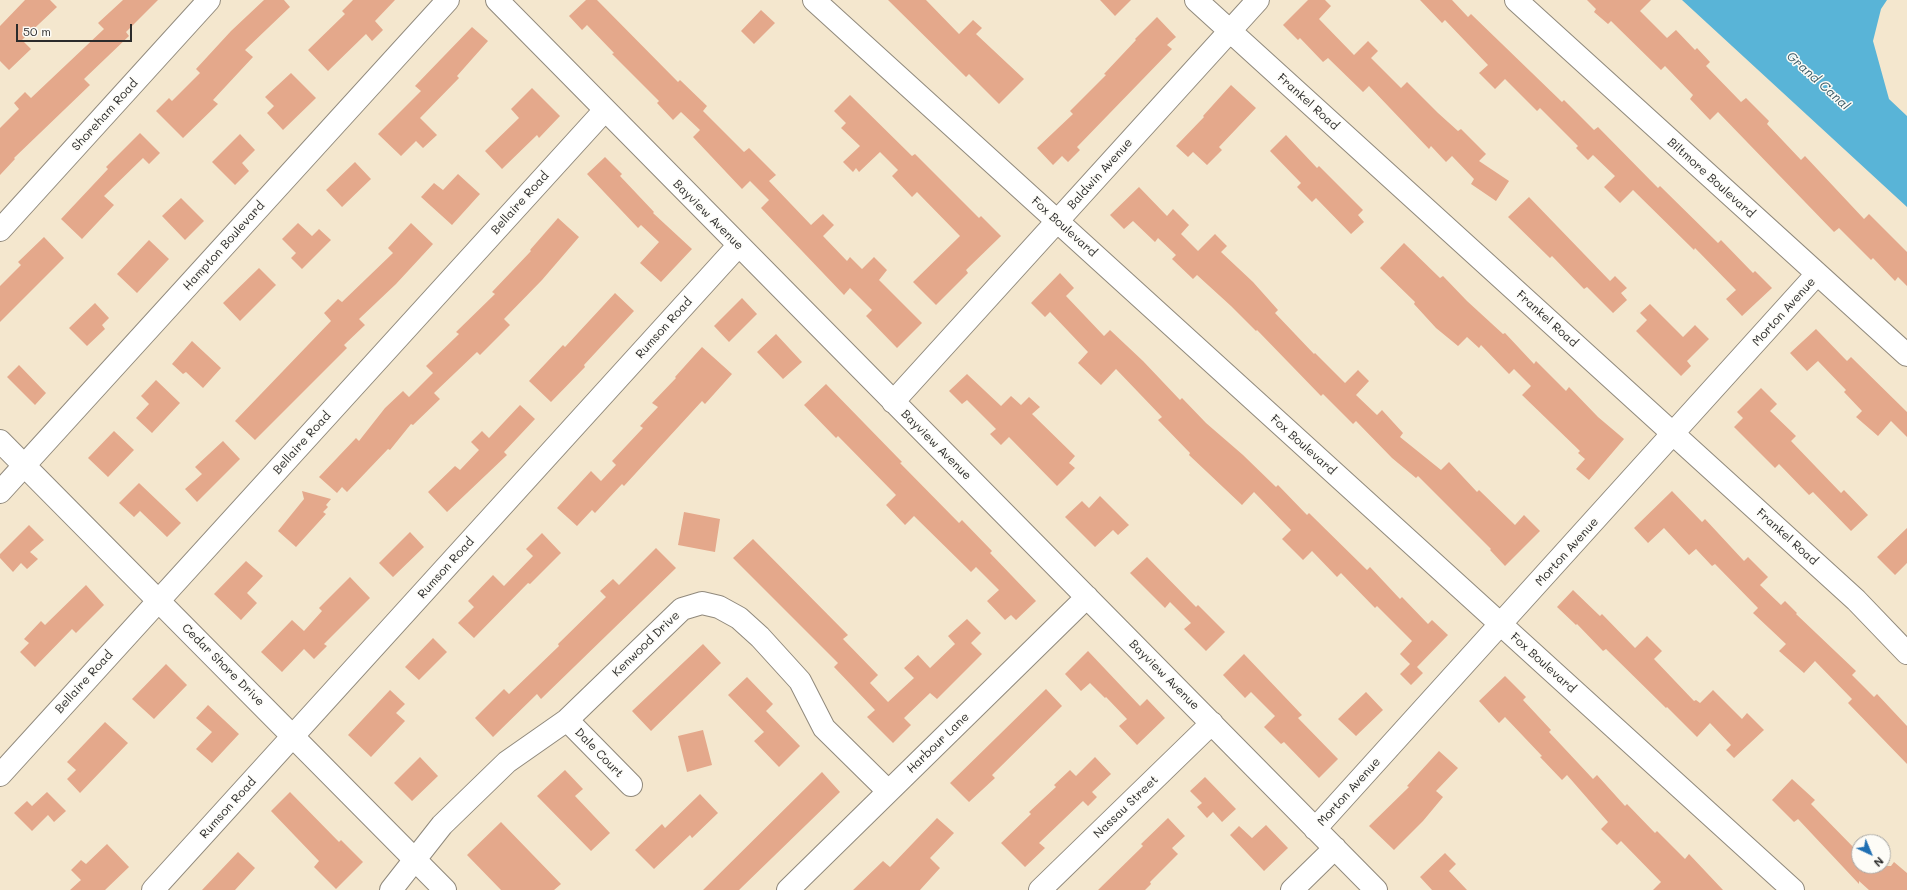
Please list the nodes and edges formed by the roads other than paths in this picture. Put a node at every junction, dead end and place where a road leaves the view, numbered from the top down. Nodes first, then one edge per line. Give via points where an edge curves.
1 (209, 0) edge
2 (448, 0) edge
3 (497, 0) edge
4 (814, 0) edge
5 (1196, 0) edge
6 (1258, 0) edge
7 (1516, 0) edge
8 (1230, 31) junction
9 (605, 110) junction
10 (1057, 221) junction
11 (0, 230) edge
12 (738, 246) junction
13 (1818, 274) junction
14 (1907, 355) edge
15 (893, 402) junction
16 (1674, 434) junction
17 (0, 441) edge
18 (24, 466) junction
19 (0, 492) edge
20 (1087, 597) junction
21 (159, 600) junction
22 (1501, 624) junction
23 (1903, 642) edge
24 (567, 720) junction
25 (1212, 723) junction
26 (293, 736) junction
27 (0, 776) edge
28 (631, 785) dead end
29 (888, 791) junction
30 (1315, 829) junction
31 (1335, 848) junction
32 (415, 860) junction
33 (153, 890) edge
34 (391, 890) edge
35 (445, 890) edge
36 (788, 890) edge
37 (1040, 890) edge
38 (1292, 890) edge
39 (1376, 890) edge
40 (1793, 890) edge

1 - 11 street, Shoreham Road
2 - 18 street, Hampton Boulevard
3 - 9 street, Bayview Avenue
4 - 10 street, Fox Boulevard
5 - 8 street, Frankel Road
6 - 8 street, Baldwin Avenue
7 - 13 street, Biltmore Boulevard
8 - 10 street, Baldwin Avenue
8 - 16 street, Frankel Road
9 - 12 street, Bayview Avenue
9 - 21 street, Bellaire Road
10 - 15 street, Baldwin Avenue
10 - 22 street, Fox Boulevard
12 - 15 street, Bayview Avenue
12 - 26 street, Rumson Road
13 - 14 street, Biltmore Boulevard
13 - 16 street, Morton Avenue
15 - 20 street, Bayview Avenue
16 - 22 street, Morton Avenue
16 - 23 street, Frankel Road
17 - 18 street, Cedar Shore Drive
18 - 19 street, Hampton Boulevard
18 - 21 street, Cedar Shore Drive
20 - 25 street, Bayview Avenue
20 - 29 street, Harbour Lane
21 - 26 street, Cedar Shore Drive
21 - 27 street, Bellaire Road
22 - 30 street, Morton Avenue
22 - 40 street, Fox Boulevard
24 - 28 street, Dale Court
24 - 29 street, Kenwood Drive via 682,609 702,603 719,607 739,618 760,637 800,681 824,728
24 - 32 street, Kenwood Drive via 507,762 442,826
25 - 30 street, Bayview Avenue
25 - 37 street, Nassau Street
26 - 32 street, Cedar Shore Drive
26 - 33 street, Rumson Road
29 - 36 street, Harbour Lane
30 - 31 street, Bayview Avenue
31 - 38 street
31 - 39 street, Bayview Avenue
32 - 34 street, Kenwood Drive
32 - 35 street, Cedar Shore Drive

